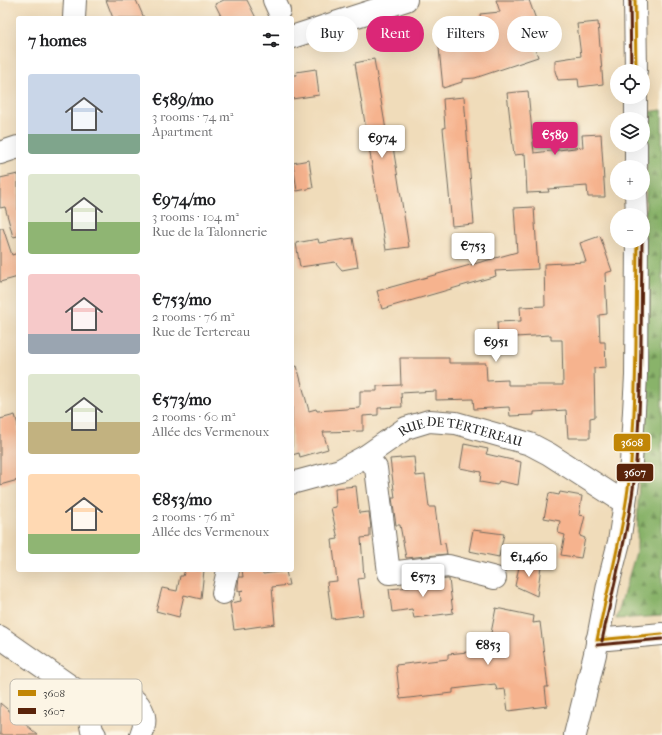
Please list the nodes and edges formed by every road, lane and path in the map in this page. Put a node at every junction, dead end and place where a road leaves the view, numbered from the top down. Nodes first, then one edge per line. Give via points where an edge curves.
1 (75, 0) edge
2 (406, 0) edge
3 (635, 0) edge
4 (74, 16) edge
5 (294, 36) edge
6 (636, 64) edge
7 (16, 147) edge
8 (0, 153) edge
9 (637, 248) edge
10 (366, 456) junction
11 (294, 482) edge
12 (625, 502) junction
13 (228, 572) edge
14 (495, 578) dead end
15 (223, 593) dead end
16 (662, 634) edge
17 (0, 637) edge
18 (597, 640) junction
19 (61, 679) edge
20 (142, 710) edge
21 (91, 725) edge
22 (94, 735) edge
23 (141, 735) edge
24 (575, 735) edge

1 - 4 street
2 - 5 street
3 - 6 street
7 - 8 street
9 - 12 street via 636,376 631,464
10 - 11 street, RUE DE TERTEREAU via 340,470
10 - 12 street, RUE DE TERTEREAU via 406,428 429,421 456,423 530,444
10 - 14 street via 376,468 389,573 448,566
12 - 18 street via 619,542
13 - 15 street
16 - 18 street
17 - 19 street
18 - 24 street
20 - 23 street via 144,725
21 - 22 street

